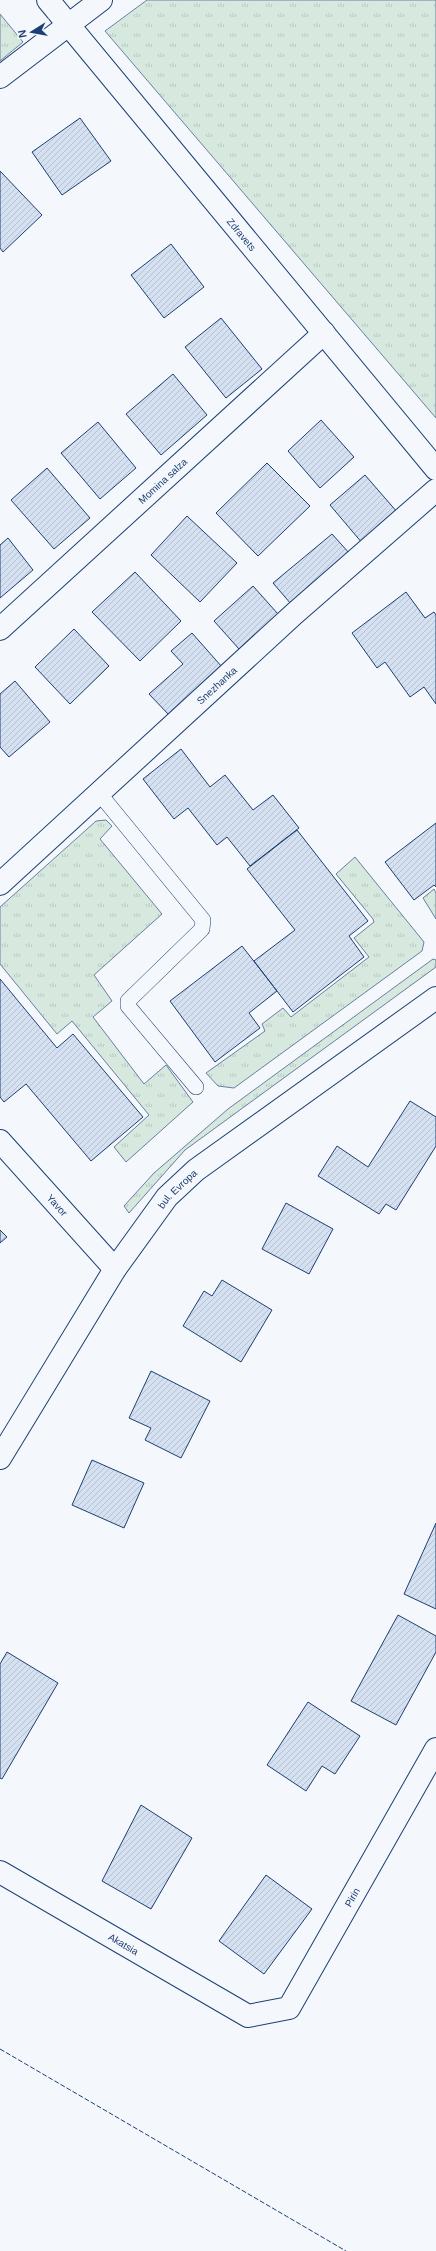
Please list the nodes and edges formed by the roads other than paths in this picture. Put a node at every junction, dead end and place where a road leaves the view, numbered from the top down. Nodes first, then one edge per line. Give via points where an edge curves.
1 (48, 0) edge
2 (101, 0) edge
3 (68, 24) junction
4 (0, 77) edge
5 (324, 333) junction
6 (436, 469) edge
7 (436, 490) edge
8 (0, 629) edge
9 (99, 793) junction
10 (0, 884) edge
11 (436, 998) edge
12 (196, 1087) dead end
13 (0, 1141) edge
14 (115, 1269) junction
15 (0, 1458) edge
16 (436, 1749) edge
17 (0, 1872) edge
18 (248, 2016) joint

1 - 3 street, Zdravets
2 - 3 street
3 - 4 street
3 - 5 street, Zdravets
5 - 6 street, Zdravets
5 - 8 street, Momina salza
7 - 9 street, Snezhanka via 294,614
9 - 10 street, Snezhanka
9 - 12 lane via 203,920 202,929 128,1001 128,1006
11 - 14 street, bul. Evropa via 196,1170 167,1198
13 - 14 street, Yavor
14 - 15 street, bul. Evropa
16 - 18 street, Pirin via 289,2008
17 - 18 street, Akatsia

